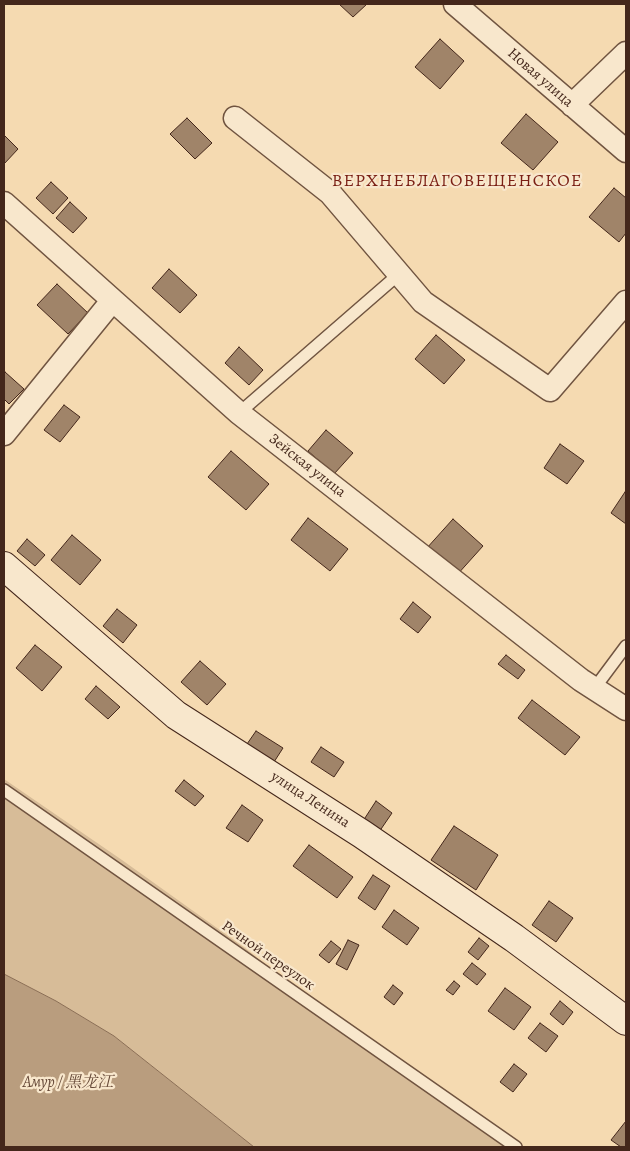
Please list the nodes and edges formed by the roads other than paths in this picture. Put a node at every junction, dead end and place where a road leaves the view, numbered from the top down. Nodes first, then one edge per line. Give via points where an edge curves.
1 (455, 4) edge
2 (626, 53) edge
3 (572, 105) junction
4 (235, 118) dead end
5 (626, 151) edge
6 (4, 203) edge
7 (399, 274) junction
8 (112, 300) junction
9 (626, 302) edge
10 (239, 413) junction
11 (4, 434) edge
12 (4, 566) edge
13 (626, 646) edge
14 (594, 688) junction
15 (626, 709) edge
16 (4, 790) edge
17 (626, 1021) edge
18 (516, 1147) edge

1 - 3 street, Новая улица
2 - 3 street
3 - 5 street, Новая улица
4 - 7 street via 330,193
6 - 8 street, Зейская улица
7 - 9 street via 423,302 550,390
7 - 10 lane
8 - 10 street, Зейская улица
8 - 11 street
10 - 14 street, Зейская улица
12 - 17 street, улица Ленина via 176,715 362,834 514,938
13 - 14 lane
14 - 15 street, Зейская улица
16 - 18 lane, Речной переулок

